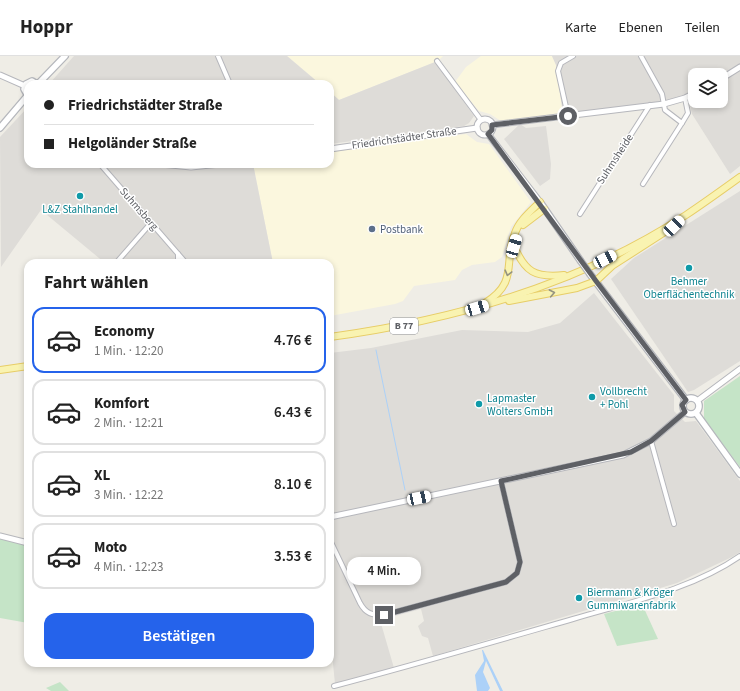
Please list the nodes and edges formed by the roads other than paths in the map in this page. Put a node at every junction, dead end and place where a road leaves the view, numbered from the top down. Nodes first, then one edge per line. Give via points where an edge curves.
1 (65, 56) edge
2 (218, 56) edge
3 (573, 56) edge
4 (641, 56) edge
5 (437, 61) dead end
6 (740, 67) edge
7 (0, 75) edge
8 (728, 75) edge
9 (41, 80) edge
10 (228, 80) edge
11 (24, 86) edge
12 (688, 96) edge
13 (685, 98) junction
14 (24, 100) edge
15 (664, 104) junction
16 (650, 105) junction
17 (568, 116) junction
18 (481, 120) junction
19 (682, 123) junction
20 (492, 125) junction
21 (0, 128) edge
22 (477, 128) junction
23 (488, 134) junction
24 (334, 148) edge
25 (103, 168) edge
26 (740, 177) edge
27 (643, 184) dead end
28 (540, 202) junction
29 (544, 209) junction
30 (580, 214) dead end
31 (685, 216) junction
32 (151, 223) junction
33 (178, 254) junction
34 (120, 259) edge
35 (178, 259) edge
36 (182, 259) edge
37 (571, 274) junction
38 (596, 281) junction
39 (486, 306) junction
40 (477, 308) junction
41 (334, 337) edge
42 (24, 367) edge
43 (740, 369) edge
44 (0, 370) edge
45 (686, 400) junction
46 (697, 401) junction
47 (685, 412) junction
48 (696, 413) junction
49 (651, 441) junction
50 (740, 474) edge
51 (501, 481) junction
52 (334, 516) edge
53 (674, 524) dead end
54 (0, 536) edge
55 (24, 542) edge
56 (334, 548) edge
57 (740, 556) edge
58 (334, 686) dead end

1 - 9 main road
2 - 10 street
3 - 17 street via 561,63 558,71
4 - 15 street via 662,94
5 - 18 street
6 - 8 street
7 - 11 street
12 - 13 street
13 - 15 street
13 - 19 street via 688,112
14 - 21 main road
15 - 16 street
15 - 19 street via 665,110
16 - 17 street
16 - 30 street, Suhmsheide
17 - 20 street
18 - 20 street via 489,120
18 - 22 street
19 - 27 street
20 - 23 street via 492,130
22 - 23 street via 482,134
22 - 24 street, Friedrichstädter Straße
23 - 28 street
25 - 32 street, Suhmsberg
26 - 31 main road, B 77
28 - 29 main road
28 -> 40 main road via 519,224 514,235 510,270 504,286 494,298
29 - 37 main road via 522,226 514,246 521,261 537,275 549,277
29 - 38 main road, bridge
31 - 37 main road, B 77
31 - 38 main road via 674,226 612,266
32 - 33 street, Suhmsberg
32 - 34 street
33 - 35 street
33 - 36 street, Suhmsberg
37 - 39 main road, B 77
39 -> 38 main road via 576,288
38 - 45 main road
39 - 40 main road, B 77
40 - 41 main road, B 77 via 399,327
42 - 44 main road
43 - 46 street
45 - 46 main road via 692,398
45 - 47 main road via 682,405
46 - 48 main road via 699,407
47 - 48 main road via 691,415
47 - 49 street
48 - 50 main road
49 - 51 street via 623,455
49 - 53 street
51 - 52 street
51 - 56 street via 520,562 517,573 506,582 384,615 372,615 364,610 360,603
54 - 55 street
57 - 58 street via 728,565 674,588 418,664

